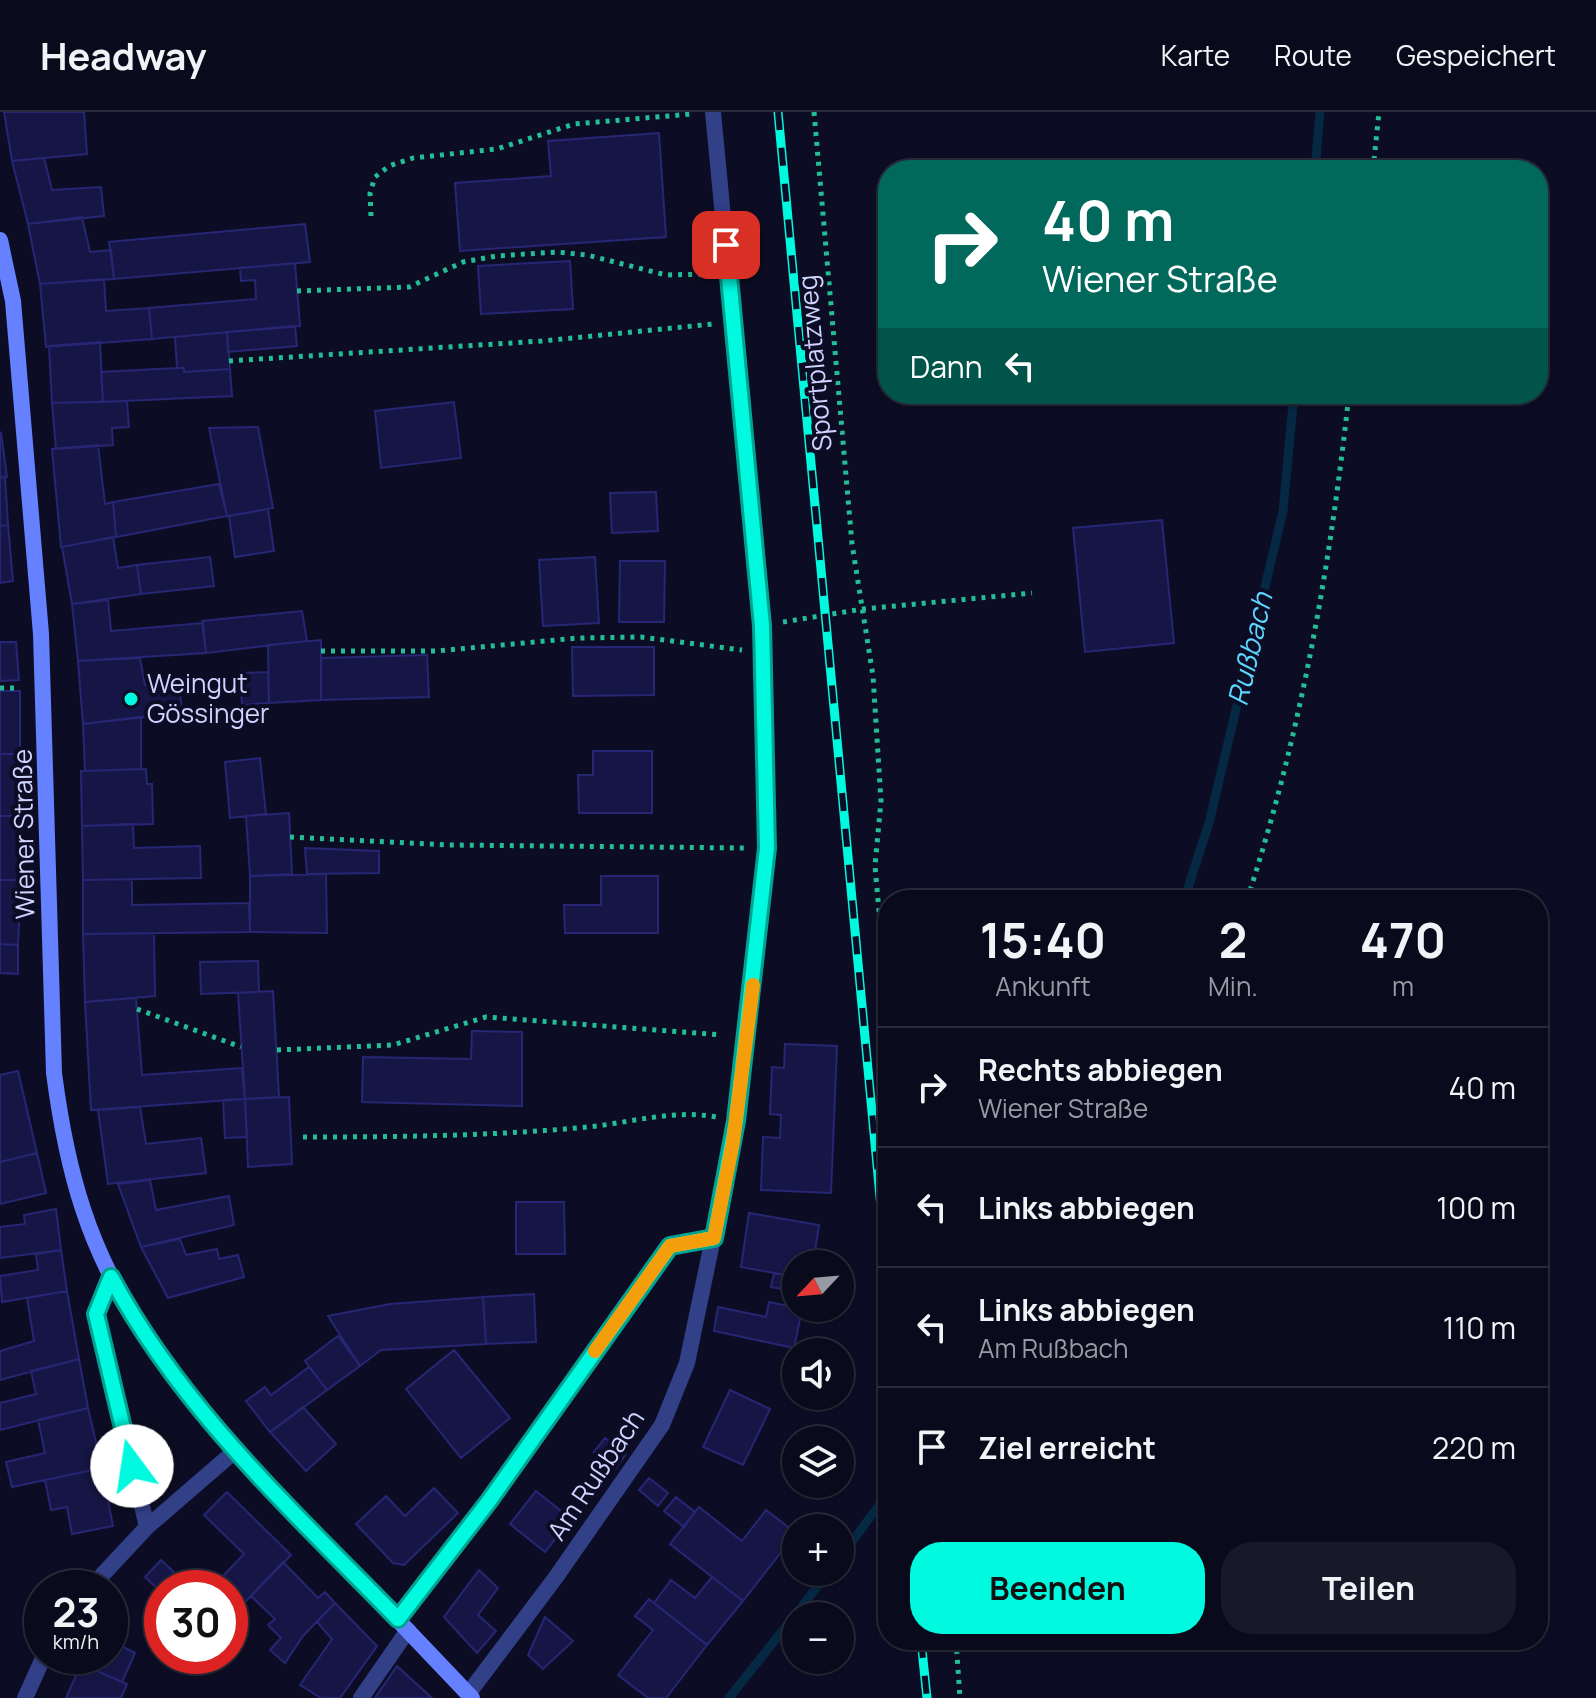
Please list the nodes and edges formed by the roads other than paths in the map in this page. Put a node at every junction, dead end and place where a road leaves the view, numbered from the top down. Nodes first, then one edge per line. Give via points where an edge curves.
1 (713, 112) edge
2 (0, 240) edge
3 (714, 1238) junction
4 (111, 1277) junction
5 (235, 1451) junction
6 (147, 1527) junction
7 (107, 1570) edge
8 (403, 1625) junction
9 (36, 1674) edge
10 (470, 1696) edge
11 (25, 1698) edge
12 (361, 1698) edge

1 - 3 street, Am Rußbach via 762,626 767,848 747,1042
2 - 4 main road, Wiener Straße via 13,301 41,634 54,1073 71,1170
3 - 8 street via 670,1246
3 - 10 street, Am Rußbach via 687,1363 662,1425
4 - 5 main road, Wiener Straße via 154,1350
4 - 6 street via 96,1314
5 - 6 street
5 - 8 main road, Wiener Straße
6 - 7 street
8 - 10 main road, Wiener Straße
8 - 12 street
9 - 11 street

